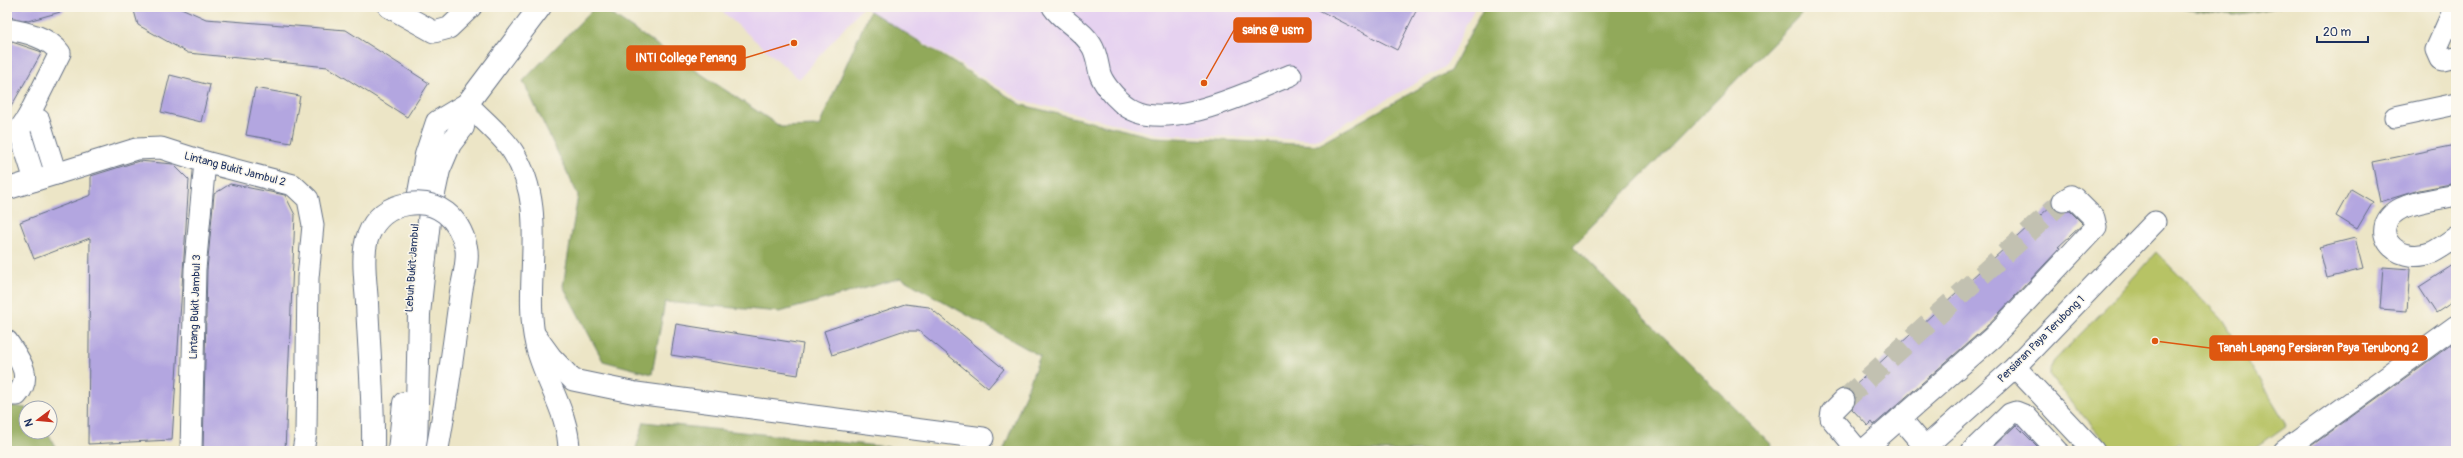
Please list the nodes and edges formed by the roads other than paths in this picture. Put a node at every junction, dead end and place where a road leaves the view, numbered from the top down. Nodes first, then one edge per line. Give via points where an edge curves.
1 (389, 7) edge
2 (470, 7) edge
3 (540, 7) edge
4 (1053, 7) edge
5 (2455, 7) edge
6 (7, 29) edge
7 (2456, 57) edge
8 (1291, 75) dead end
9 (467, 104) junction
10 (2456, 104) edge
11 (2395, 117) dead end
12 (18, 127) edge
13 (205, 162) junction
14 (56, 174) junction
15 (35, 180) junction
16 (7, 189) edge
17 (2456, 195) edge
18 (2063, 201) dead end
19 (2155, 222) dead end
20 (2456, 237) edge
21 (2456, 326) edge
22 (535, 335) junction
23 (7, 341) edge
24 (2015, 367) junction
25 (7, 395) edge
26 (1844, 400) tunnel mouth
27 (1900, 418) junction
28 (983, 438) dead end
29 (1923, 449) edge
30 (191, 451) edge
31 (303, 451) edge
32 (373, 451) edge
33 (399, 451) edge
34 (416, 451) edge
35 (437, 451) edge
36 (569, 451) edge
37 (1972, 451) edge
38 (2058, 451) edge
39 (2094, 451) edge
40 (2284, 451) edge

1 - 2 street via 434,32 449,28
3 - 9 main road, Lebuh Bukit Jambul
4 - 8 street via 1073,24 1093,48 1101,77 1120,102 1141,114 1175,114 1211,108
5 - 7 street via 2436,50 2444,60
6 - 12 street via 26,32 54,46 60,53
9 - 22 street via 513,151 528,181 533,206 530,311
9 - 33 main road, Lebuh Bukit Jambul via 437,122 426,155 417,201
9 - 34 main road, Lebuh Bukit Jambul via 463,127 450,144 439,170 430,212 419,314
10 - 11 street
12 - 14 street via 39,120
12 - 15 street
13 - 14 street, Lintang Bukit Jambul 2 via 162,148 149,147
13 - 30 street, Lintang Bukit Jambul 3 via 195,269
13 - 31 street, Lintang Bukit Jambul 2 via 293,185 308,199 313,225 308,278 306,433
14 - 15 street, Lintang Bukit Jambul 2
15 - 16 street, Lintang Bukit Jambul 2
17 - 20 street via 2402,208 2388,220 2384,234 2394,250 2408,255 2432,252
18 - 27 street via 2070,196 2074,198 2094,218 2096,227 1993,336
19 - 24 street, Persiaran Paya Terubong 1
21 - 40 street
22 - 28 street via 573,380 636,393
22 - 36 street via 553,396 565,417
23 - 25 street via 26,374 25,386 17,394
24 - 29 street, Persiaran Paya Terubong 1
24 - 39 street
26 - 27 street via 1832,412 1831,418 1857,449 1865,449
27 - 29 street
32 - 35 main road, bridge via 365,269 367,238 373,225 386,210 422,203 436,205 446,212 455,222 466,248 452,370
37 - 38 street via 2010,414 2016,412 2026,416

